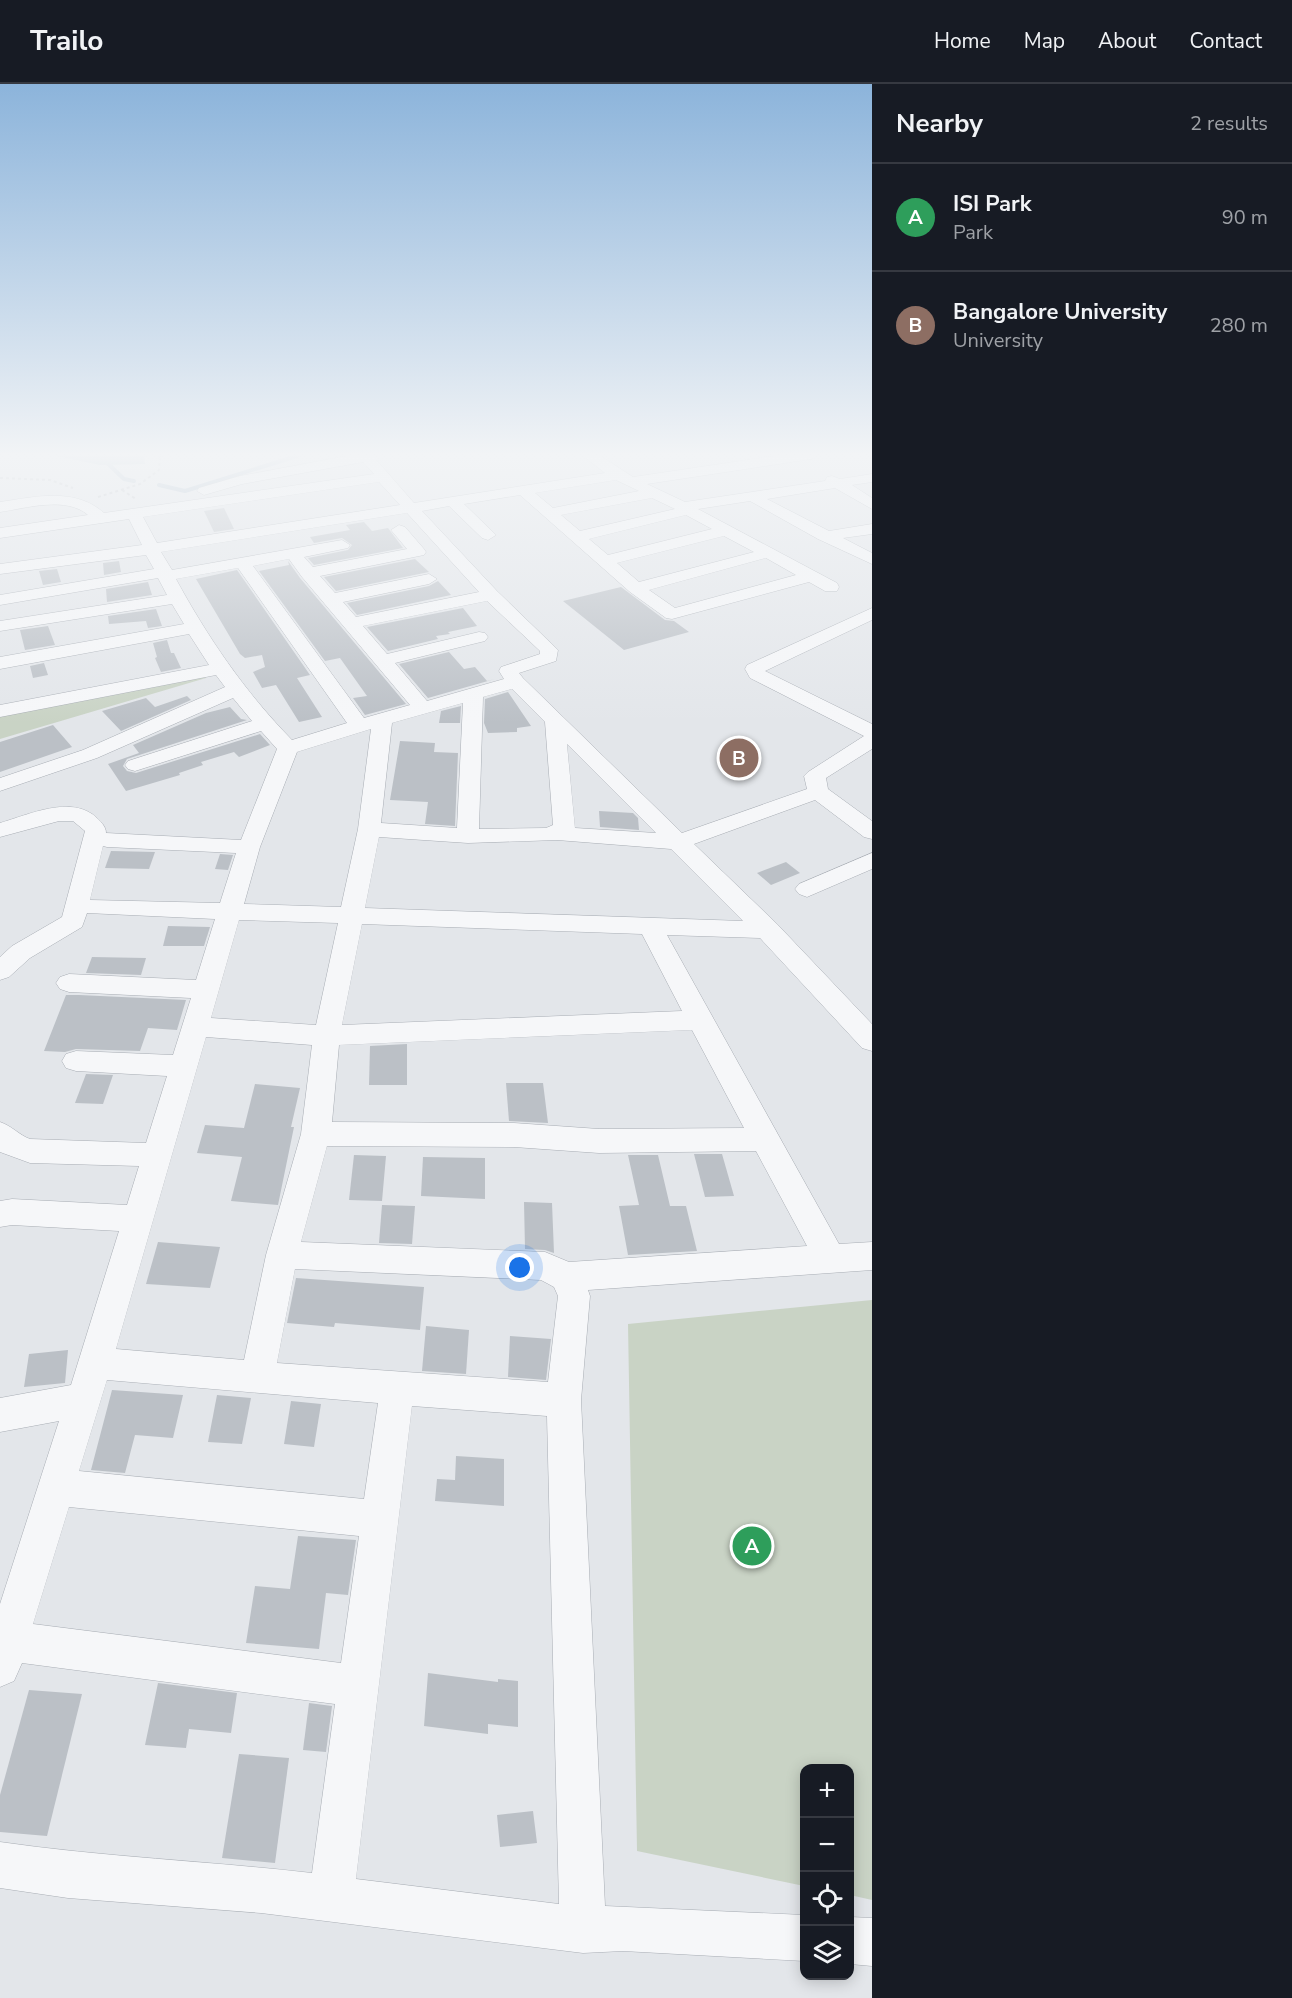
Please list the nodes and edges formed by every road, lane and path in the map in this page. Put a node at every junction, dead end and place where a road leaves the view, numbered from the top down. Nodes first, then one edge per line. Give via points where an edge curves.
1 (153, 544) edge
2 (275, 544) edge
3 (411, 544) edge
4 (445, 544) edge
5 (586, 544) edge
6 (671, 544) edge
7 (752, 544) edge
8 (841, 544) edge
9 (342, 545) dead end
10 (767, 553) junction
11 (292, 554) junction
12 (872, 559) edge
13 (606, 561) junction
14 (243, 563) junction
15 (0, 569) edge
16 (308, 573) junction
17 (166, 574) junction
18 (811, 576) junction
19 (429, 579) dead end
20 (831, 587) dead end
21 (636, 588) junction
22 (491, 595) junction
23 (332, 599) junction
24 (0, 600) edge
25 (872, 613) edge
26 (353, 623) junction
27 (0, 626) edge
28 (196, 627) junction
29 (478, 637) dead end
30 (384, 660) junction
31 (0, 663) edge
32 (228, 679) junction
33 (516, 682) junction
34 (473, 693) junction
35 (422, 707) junction
36 (0, 711) edge
37 (370, 722) junction
38 (555, 722) junction
39 (263, 724) junction
40 (872, 732) edge
41 (872, 740) edge
42 (288, 748) junction
43 (135, 765) dead end
44 (0, 785) edge
45 (818, 792) junction
46 (369, 829) junction
47 (0, 830) edge
48 (872, 832) edge
49 (556, 833) junction
50 (468, 836) junction
51 (107, 840) dead end
52 (678, 842) junction
53 (249, 847) junction
54 (872, 860) edge
55 (807, 889) dead end
56 (93, 907) dead end
57 (231, 910) junction
58 (352, 915) junction
59 (649, 925) junction
60 (768, 930) junction
61 (0, 971) edge
62 (69, 983) dead end
63 (207, 990) junction
64 (700, 1020) junction
65 (196, 1026) junction
66 (327, 1036) junction
67 (872, 1041) edge
68 (76, 1061) dead end
69 (185, 1066) junction
70 (0, 1134) edge
71 (316, 1134) junction
72 (765, 1138) junction
73 (158, 1155) junction
74 (0, 1214) edge
75 (139, 1219) junction
76 (282, 1255) junction
77 (872, 1256) edge
78 (830, 1259) junction
79 (566, 1277) junction
80 (95, 1363) junction
81 (257, 1378) junction
82 (397, 1388) junction
83 (84, 1399) junction
84 (564, 1400) junction
85 (0, 1414) edge
86 (56, 1487) junction
87 (380, 1519) junction
88 (4, 1654) edge
89 (359, 1686) junction
90 (0, 1865) edge
91 (332, 1899) junction
92 (583, 1930) junction
93 (800, 1938) edge
94 (854, 1941) edge
95 (872, 1942) edge

1 - 17 street
2 - 17 street
3 - 16 street via 418,552
4 - 22 street
5 - 13 street
6 - 13 street
7 - 10 street
8 - 12 street
9 - 11 street
10 - 18 street
10 - 21 street
11 - 14 street
11 - 16 street
13 - 21 street
14 - 17 street
14 - 37 street
15 - 17 street
16 - 23 street
17 - 24 street
17 - 27 street
17 - 28 street
18 - 20 street
18 - 21 street via 672,614
19 - 23 street
22 - 26 street
22 - 33 street via 549,650 549,657 508,671
23 - 26 street
25 - 40 street via 754,669
26 - 30 street
28 - 31 street
28 - 32 street
29 - 30 street
30 - 35 street
32 - 36 street
32 - 39 street
32 - 44 street via 90,754
33 - 34 street
33 - 38 street
34 - 35 street
34 - 50 street
35 - 37 street
37 - 42 street
37 - 46 street
38 - 49 street via 564,828
38 - 52 street
39 - 42 street
39 - 43 street
41 - 45 street via 815,776
42 - 53 street
45 - 48 street
45 - 52 street
46 - 50 street
46 - 58 street
47 - 61 street via 69,814 78,815 96,830 73,921 21,952
49 - 50 street
49 - 52 street
51 - 53 street
52 - 60 street
53 - 57 street
54 - 55 street
56 - 57 street
57 - 58 street
57 - 63 street
58 - 59 street
58 - 66 street
59 - 60 street
59 - 64 street
60 - 67 street
62 - 63 street
63 - 65 street
64 - 66 street
64 - 72 street
65 - 66 street
65 - 69 street
66 - 71 street
68 - 69 street
69 - 73 street
70 - 73 street via 12,1145 30,1151
71 - 72 street via 514,1135 599,1141
71 - 76 street
72 - 78 street
73 - 75 street
74 - 75 street
75 - 80 street
76 - 79 street via 546,1266
76 - 81 street
77 - 78 street
78 - 79 street
79 - 84 street via 574,1296
80 - 81 street
80 - 83 street
81 - 82 street
82 - 84 street
82 - 87 street
83 - 85 street
83 - 86 street
84 - 92 street
86 - 87 street
86 - 88 street
87 - 89 street
88 - 89 street
89 - 91 street
90 - 91 street via 68,1875
91 - 92 street
92 - 93 street via 623,1928
94 - 95 street

